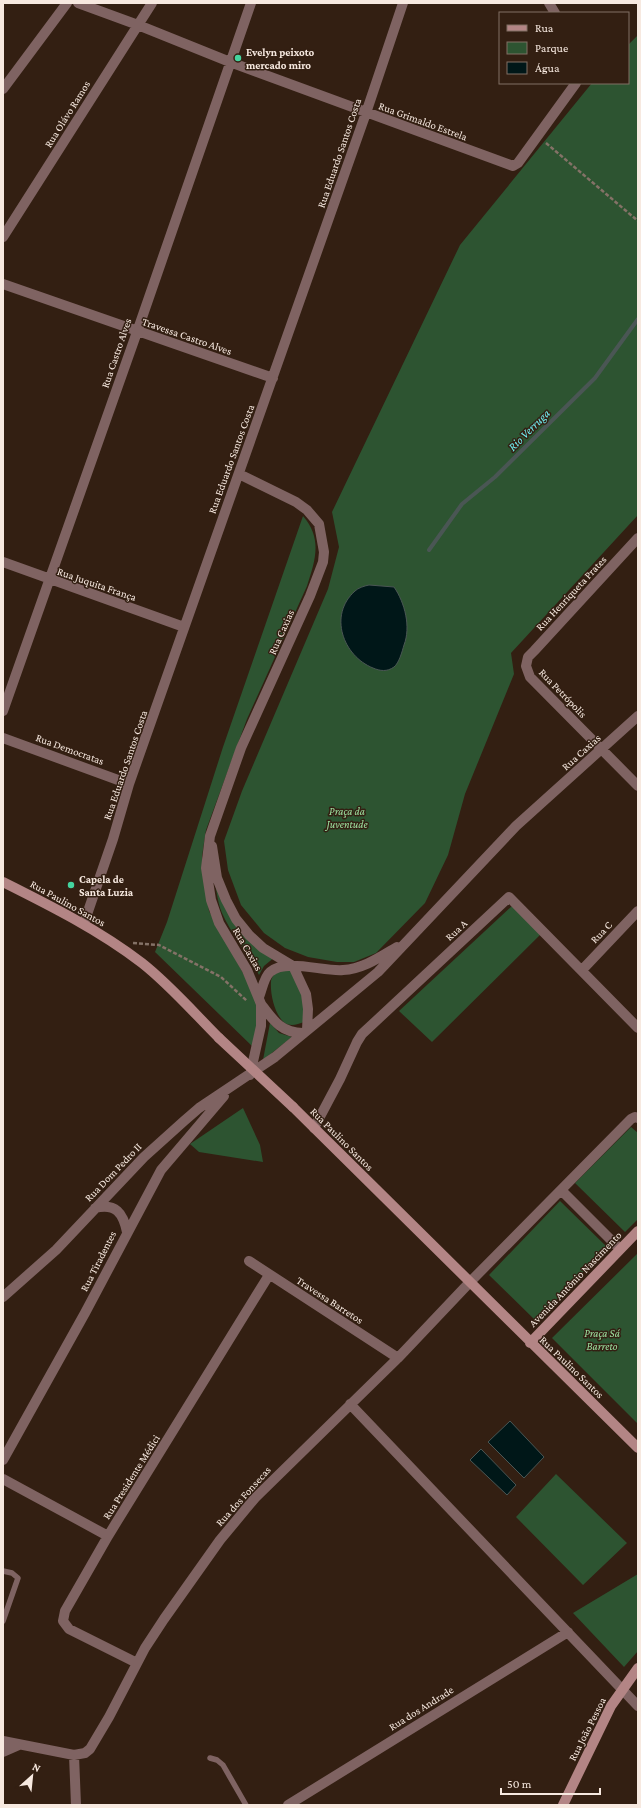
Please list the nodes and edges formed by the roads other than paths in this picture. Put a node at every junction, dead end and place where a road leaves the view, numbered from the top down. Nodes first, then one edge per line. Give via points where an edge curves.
1 (67, 3) edge
2 (78, 3) edge
3 (152, 3) edge
4 (250, 3) edge
5 (403, 3) edge
6 (550, 3) edge
7 (554, 12) edge
8 (138, 25) junction
9 (230, 62) junction
10 (575, 84) edge
11 (3, 89) edge
12 (366, 113) junction
13 (3, 237) edge
14 (3, 284) edge
15 (137, 332) junction
16 (273, 378) junction
17 (239, 474) junction
18 (638, 538) edge
19 (3, 562) edge
20 (49, 579) junction
21 (184, 627) junction
22 (526, 666) joint
23 (3, 711) edge
24 (638, 716) edge
25 (3, 738) edge
26 (602, 750) junction
27 (129, 784) junction
28 (638, 786) edge
29 (210, 836) junction
30 (3, 882) edge
31 (638, 912) edge
32 (84, 923) junction
33 (405, 942) junction
34 (294, 966) junction
35 (582, 970) junction
36 (260, 1005) junction
37 (638, 1028) edge
38 (305, 1032) junction
39 (250, 1075) junction
40 (233, 1086) junction
41 (638, 1118) edge
42 (314, 1128) junction
43 (560, 1190) junction
44 (95, 1208) junction
45 (638, 1231) edge
46 (127, 1232) junction
47 (620, 1249) junction
48 (249, 1261) dead end
49 (269, 1275) junction
50 (470, 1282) junction
51 (3, 1297) edge
52 (530, 1343) junction
53 (398, 1358) junction
54 (350, 1404) junction
55 (638, 1448) edge
56 (3, 1460) edge
57 (3, 1480) edge
58 (108, 1536) junction
59 (3, 1571) edge
60 (3, 1621) edge
61 (568, 1632) junction
62 (137, 1664) junction
63 (638, 1668) edge
64 (622, 1689) junction
65 (638, 1706) edge
66 (3, 1741) edge
67 (19, 1745) junction
68 (3, 1752) edge
69 (74, 1755) junction
70 (210, 1758) dead end
71 (76, 1805) edge
72 (246, 1805) edge
73 (288, 1805) edge
74 (562, 1805) edge

1 - 11 street
2 - 8 street, Rua Grimaldo Estrela
3 - 8 street, Rua Olávo Ramos
4 - 9 street, Rua Castro Alves
5 - 12 street, Rua Eduardo Santos Costa
6 - 7 street
8 - 9 street, Rua Grimaldo Estrela
8 - 13 street, Rua Olávo Ramos
9 - 12 street, Rua Grimaldo Estrela
9 - 15 street, Rua Castro Alves
10 - 12 street, Rua Grimaldo Estrela via 518,163 513,166
12 - 16 street, Rua Eduardo Santos Costa
14 - 15 street, Travessa Castro Alves
15 - 16 street, Travessa Castro Alves
15 - 20 street, Rua Castro Alves
16 - 17 street, Rua Eduardo Santos Costa
17 - 21 street, Rua Eduardo Santos Costa
17 - 29 street, Rua Caxias via 307,510 319,524 324,552 323,562 310,596 241,748
18 - 22 street, Rua Henriqueta Prates via 534,650 528,657
19 - 20 street, Rua Juquita França
20 - 21 street, Rua Juquita França
20 - 23 street, Rua Castro Alves
21 - 27 street, Rua Eduardo Santos Costa
22 - 26 street, Rua Petrópolis via 530,677
24 - 26 street, Rua Caxias
25 - 27 street, Rua Democratas
26 - 28 street, Rua Petrópolis
26 - 33 street, Rua Caxias via 516,826
27 - 32 street, Rua Eduardo Santos Costa
29 - 34 street, Rua Caxias via 217,878 236,919 256,942
29 - 36 street, Rua Caxias via 206,868 211,900 219,923 247,970
30 - 32 main road, Rua Paulino Santos
31 - 35 street, Rua C
32 - 42 main road, Rua Paulino Santos, bridge via 160,978
33 - 34 street via 355,969 342,971
33 - 38 street, Rua Dom Pedro II via 378,972
34 - 36 street via 270,972
34 - 38 street via 306,994 308,1009
35 - 37 street, Rua A
35 - 42 street, Rua A via 509,897 362,1034
36 - 38 street, Rua Caxias via 285,1030
36 - 39 street via 260,1026
38 - 39 street, Rua Dom Pedro II
39 - 40 street, Rua Dom Pedro II
40 - 44 street, Rua Dom Pedro II via 184,1121 144,1157
40 - 46 street, Rua Tiradentes via 161,1170
41 - 43 street via 631,1119
42 - 50 main road, Rua Paulino Santos
43 - 47 street
43 - 50 street
44 - 46 street via 107,1206 115,1209 122,1217
44 - 51 street, Rua Dom Pedro II via 56,1250
45 - 47 main road, Avenida Antônio Nascimento
46 - 56 street, Rua Tiradentes
47 - 52 main road, Avenida Antônio Nascimento
48 - 49 street, Travessa Barretos
49 - 53 street, Travessa Barretos
49 - 58 street, Rua Presidente Médici
50 - 52 main road, Rua Paulino Santos
50 - 53 street, Rua dos Fonsecas
52 - 55 main road, Rua Paulino Santos
53 - 54 street, Rua dos Fonsecas
54 - 61 street
54 - 62 street, Rua dos Fonsecas via 250,1504 220,1540 164,1619
57 - 58 street
58 - 62 street, Rua Presidente Médici via 65,1611 63,1622 69,1629
59 - 60 lane via 12,1572 18,1578
61 - 64 street
61 - 73 street, Rua dos Andrade
62 - 69 street, Rua dos Fonsecas via 90,1749
63 - 64 main road, Rua João Pessoa
64 - 65 street
64 - 74 main road, Rua João Pessoa via 598,1730
66 - 67 street
67 - 68 street
67 - 69 street
69 - 71 street
70 - 72 lane via 223,1765

